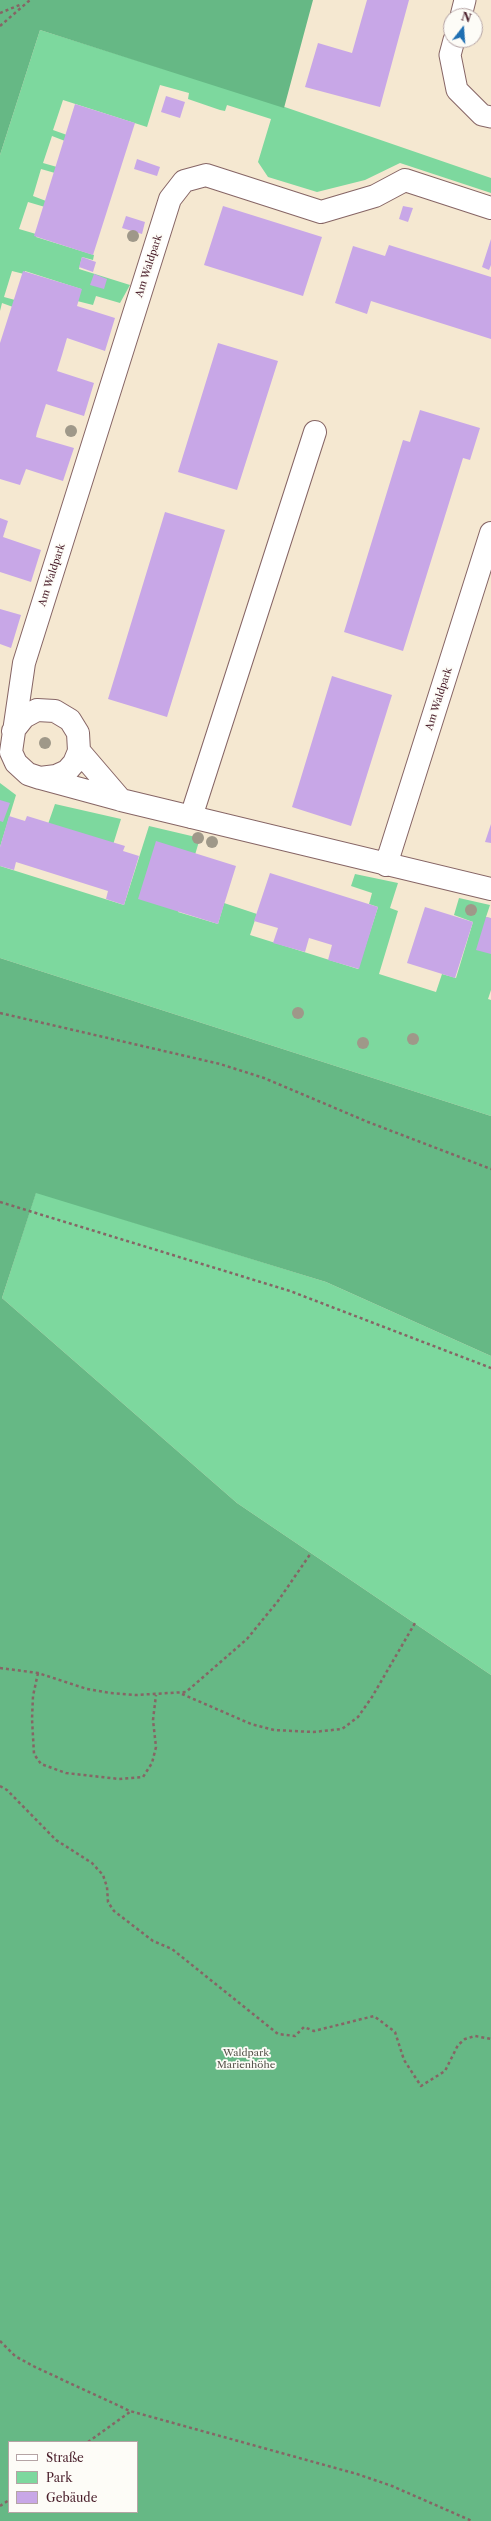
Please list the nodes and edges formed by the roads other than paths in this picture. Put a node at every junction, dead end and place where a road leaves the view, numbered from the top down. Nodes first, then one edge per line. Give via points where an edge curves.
1 (452, 48) edge
2 (491, 117) edge
3 (491, 208) edge
4 (315, 432) dead end
5 (491, 534) edge
6 (24, 663) junction
7 (37, 710) junction
8 (13, 731) junction
9 (79, 751) junction
10 (40, 778) junction
11 (121, 800) junction
12 (191, 817) junction
13 (386, 865) junction
14 (491, 889) edge

1 - 2 lane via 450,55 457,90 482,115
3 - 6 street, Am Waldpark via 405,180 375,196 322,212 206,175 184,181 170,199
4 - 12 street
5 - 13 street, Am Waldpark
6 - 7 street
6 - 8 street, Am Waldpark
7 - 8 street via 24,717
7 - 9 street via 55,711 70,720 78,733
8 - 10 street, Am Waldpark via 12,752 16,763 28,774
9 - 10 street via 67,771 56,776
9 - 11 street
10 - 11 street, Am Waldpark
11 - 12 street, Am Waldpark
12 - 13 street, Am Waldpark
13 - 14 street, Am Waldpark

